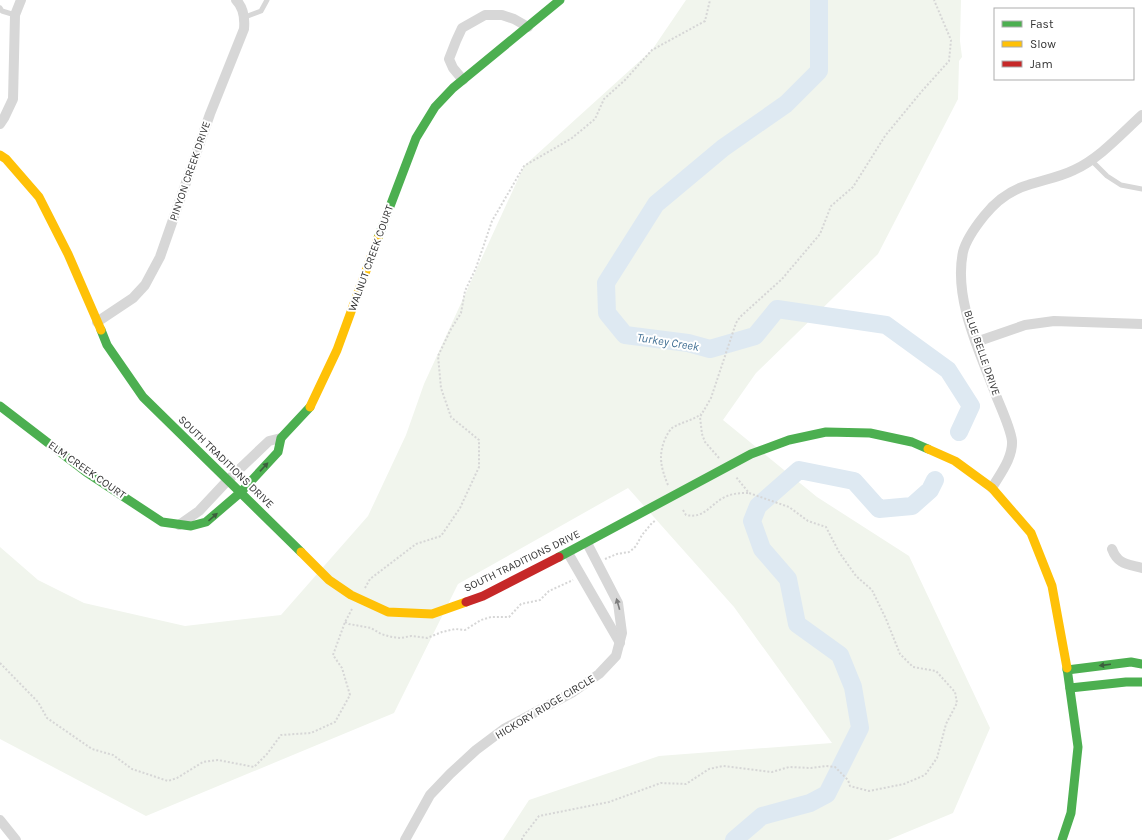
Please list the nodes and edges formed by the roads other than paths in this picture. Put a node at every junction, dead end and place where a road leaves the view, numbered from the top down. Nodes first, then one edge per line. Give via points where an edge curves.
1 (21, 0) edge
2 (236, 0) edge
3 (267, 0) edge
4 (560, 0) edge
5 (0, 8) edge
6 (15, 15) junction
7 (245, 17) junction
8 (528, 27) junction
9 (463, 80) junction
10 (1142, 115) edge
11 (0, 124) edge
12 (0, 155) edge
13 (1092, 161) junction
14 (1142, 189) edge
15 (97, 322) junction
16 (1142, 324) edge
17 (976, 342) junction
18 (0, 406) edge
19 (282, 438) junction
20 (228, 480) junction
21 (992, 488) junction
22 (241, 492) junction
23 (179, 525) junction
24 (587, 543) junction
25 (1112, 549) dead end
26 (568, 553) junction
27 (1142, 568) edge
28 (620, 642) junction
29 (1142, 664) edge
30 (1067, 670) junction
31 (1142, 682) edge
32 (1070, 688) junction
33 (0, 820) edge
34 (16, 840) edge
35 (405, 840) edge
36 (1062, 840) edge

1 - 6 street
2 - 7 street via 241,4
3 - 7 lane via 260,11
4 - 8 street, WALNUT CREEK COURT
5 - 6 lane
6 - 11 street via 13,99
7 - 15 street, PINYON CREEK DRIVE via 244,29 210,114 160,257 145,285 133,298
8 - 9 street, WALNUT CREEK COURT
8 - 9 street via 502,15 485,15 462,28 449,59
9 - 19 street, WALNUT CREEK COURT via 435,108 416,138 337,350 310,407
10 - 13 street, BLUE BELLE DRIVE
12 - 15 street, SOUTH TRADITIONS DRIVE via 39,197 68,254
13 - 14 lane via 1121,185
13 - 17 street, BLUE BELLE DRIVE via 1073,171 1026,185 1012,192 995,203 972,233 963,251 961,269 967,317
15 - 20 street, SOUTH TRADITIONS DRIVE via 107,345 143,397
16 - 17 street via 1054,321 1025,325
17 - 21 street, BLUE BELLE DRIVE via 1012,441 1010,454
18 - 23 street, ELM CREEK COURT via 86,472 162,522
19 - 20 street, WALNUT CREEK COURT via 269,441
22 -> 19 street, WALNUT CREEK COURT via 278,452
20 - 22 street, SOUTH TRADITIONS DRIVE
20 - 23 street via 199,511
21 - 24 street, SOUTH TRADITIONS DRIVE via 955,461 912,442 870,433 826,432 789,440 750,454
21 - 30 street, SOUTH TRADITIONS DRIVE via 1031,533 1052,586
23 -> 22 street, ELM CREEK COURT via 191,526 206,522
22 - 26 street, SOUTH TRADITIONS DRIVE via 329,580 351,595 388,612 432,614 483,596
24 - 26 street, SOUTH TRADITIONS DRIVE
28 -> 24 street, HICKORY RIDGE CIRCLE via 622,633 618,603
25 - 27 street via 1121,562
26 - 28 street
28 - 35 street, HICKORY RIDGE CIRCLE via 616,656 599,674 573,692 504,729 466,759 430,795
29 -> 30 street via 1131,662
30 - 32 street, SOUTH TRADITIONS DRIVE
31 - 32 street
32 - 36 street, SOUTH TRADITIONS DRIVE via 1078,747 1071,813
33 - 34 street

